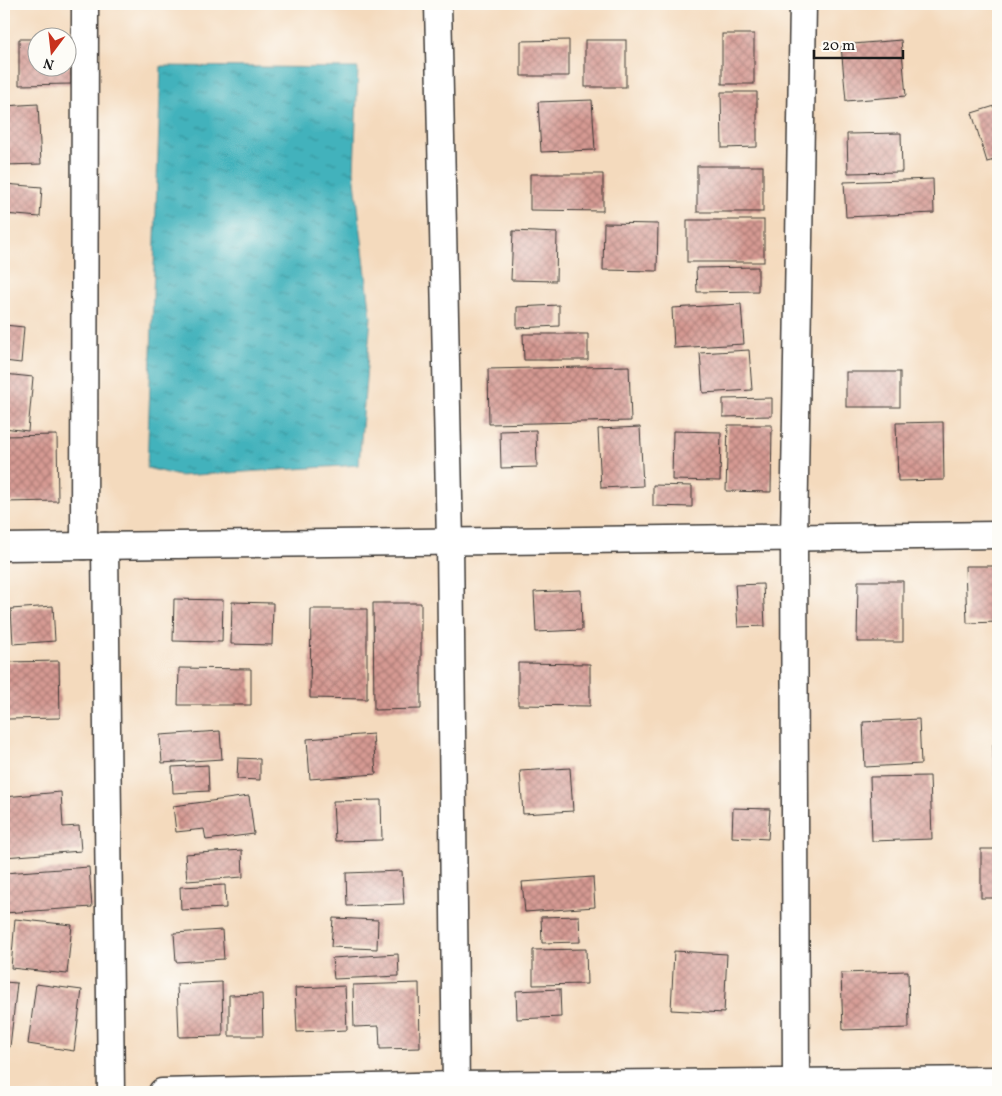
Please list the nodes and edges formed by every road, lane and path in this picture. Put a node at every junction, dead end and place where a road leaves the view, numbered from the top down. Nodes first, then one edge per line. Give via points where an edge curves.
1 (85, 4) edge
2 (438, 4) edge
3 (803, 4) edge
4 (998, 535) edge
5 (794, 538) junction
6 (450, 542) junction
7 (95, 546) junction
8 (4, 548) edge
9 (998, 1080) edge
10 (796, 1082) junction
11 (456, 1089) edge
12 (111, 1092) edge
13 (162, 1092) edge

1 - 7 street
2 - 6 street
3 - 5 street
4 - 5 street
5 - 6 street
5 - 10 street
6 - 7 street
6 - 11 street
7 - 8 street
7 - 12 street
9 - 10 street
10 - 11 street
11 - 13 street

